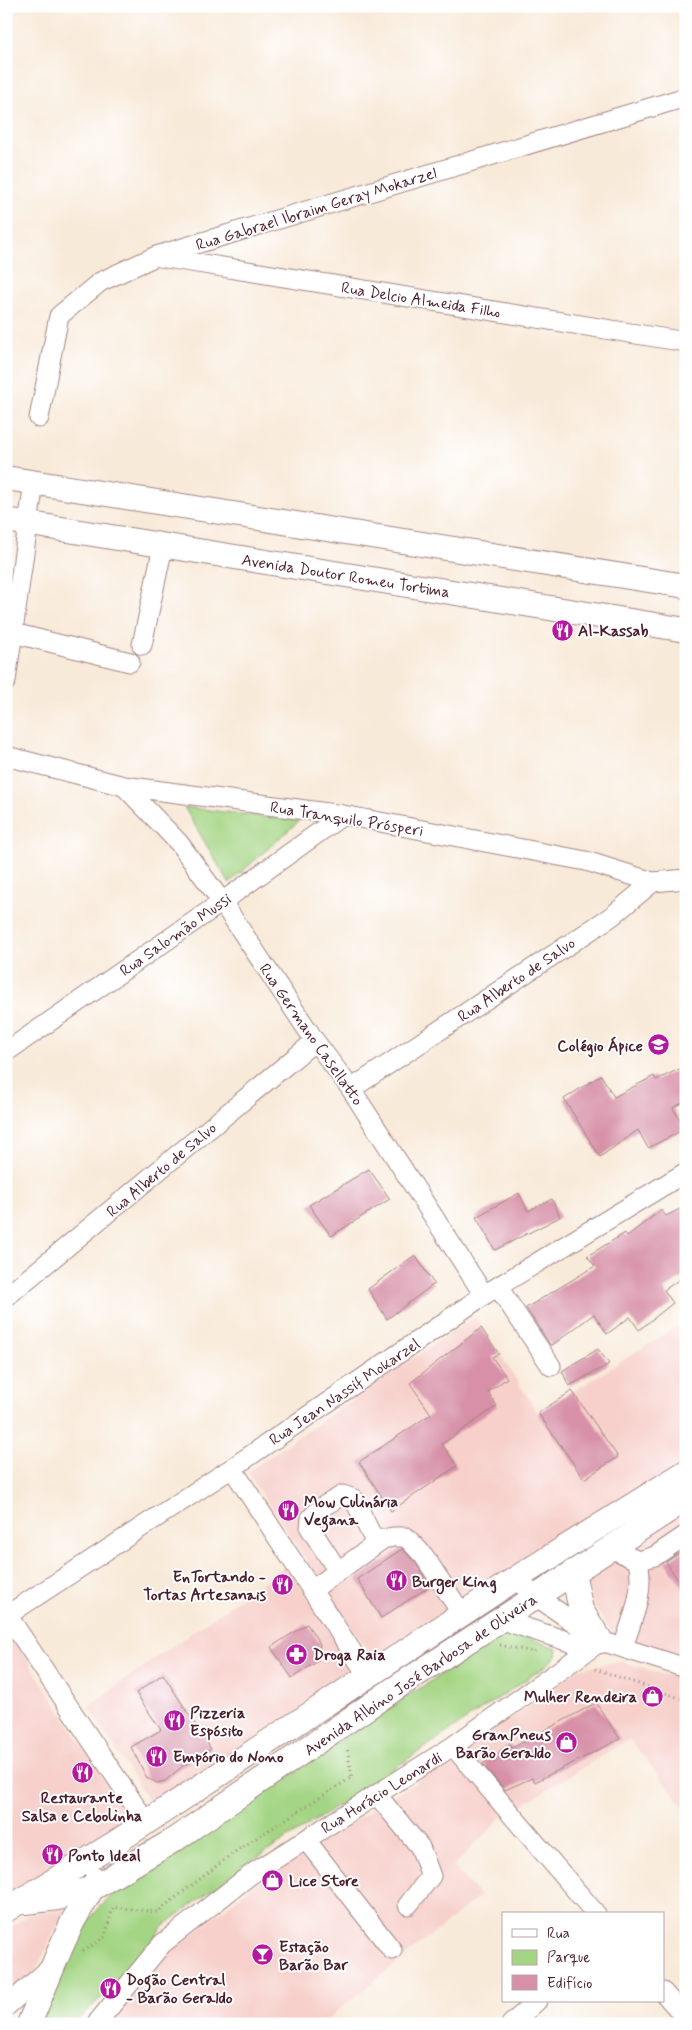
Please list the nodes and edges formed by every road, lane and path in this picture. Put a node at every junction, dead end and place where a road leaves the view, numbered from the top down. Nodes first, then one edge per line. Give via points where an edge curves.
1 (686, 97) edge
2 (156, 256) junction
3 (686, 342) edge
4 (39, 418) dead end
5 (6, 478) edge
6 (34, 482) junction
7 (17, 522) edge
8 (163, 546) junction
9 (686, 586) edge
10 (686, 630) edge
11 (13, 633) junction
12 (142, 645) dead end
13 (130, 662) dead end
14 (6, 681) edge
15 (6, 756) edge
16 (124, 786) junction
17 (343, 814) junction
18 (686, 879) edge
19 (653, 882) junction
20 (222, 902) junction
21 (315, 1041) junction
22 (6, 1052) edge
23 (351, 1089) junction
24 (686, 1172) edge
25 (491, 1291) junction
26 (6, 1297) edge
27 (551, 1366) dead end
28 (232, 1468) junction
29 (686, 1472) edge
30 (686, 1499) edge
31 (686, 1534) edge
32 (376, 1544) junction
33 (611, 1548) junction
34 (638, 1561) junction
35 (338, 1571) junction
36 (573, 1572) junction
37 (515, 1579) junction
38 (312, 1590) junction
39 (537, 1597) junction
40 (462, 1614) junction
41 (7, 1615) edge
42 (502, 1620) junction
43 (496, 1644) dead end
44 (612, 1644) junction
45 (573, 1661) junction
46 (686, 1668) edge
47 (368, 1676) junction
48 (686, 1700) edge
49 (346, 1741) dead end
50 (454, 1746) junction
51 (376, 1795) junction
52 (146, 1822) junction
53 (306, 1840) junction
54 (115, 1842) junction
55 (93, 1888) junction
56 (408, 1905) dead end
57 (12, 1906) edge
58 (594, 1912) edge
59 (392, 1950) dead end
60 (56, 1956) junction
61 (664, 1993) edge
62 (537, 2002) edge
63 (6, 2007) edge
64 (686, 2018) edge
65 (29, 2024) edge
66 (96, 2024) edge
67 (510, 2024) edge

1 - 2 street, Rua Gabrael Ibraim Geray Mokarzel
2 - 3 street, Rua Delcio Almeida Filho
2 - 4 street, Rua Gabrael Ibraim Geray Mokarzel via 100,282 59,316
5 - 6 main road
6 - 7 street
6 - 9 main road
7 - 8 main road, Avenida Doutor Romeu Tortima
7 - 11 street
8 - 10 main road, Avenida Doutor Romeu Tortima
8 - 12 street
11 - 13 street
11 - 14 street
15 - 16 street, Rua Tranquilo Prósperi
16 - 17 street, Rua Tranquilo Prósperi
16 - 20 street, Rua Germano Casellatto via 179,843
17 - 19 street, Rua Tranquilo Prósperi via 586,861
17 - 20 street, Rua Salomão Mussi
18 - 19 street, Rua Tranquilo Prósperi
19 - 23 street, Rua Alberto de Salvo via 612,916
20 - 21 street, Rua Germano Casellatto
20 - 22 street, Rua Salomão Mussi
21 - 23 street, Rua Germano Casellatto
21 - 26 street, Rua Alberto de Salvo
23 - 25 street, Rua Germano Casellatto
24 - 25 street, Rua Jean Nassif Mokarzel
25 - 27 street, Rua Germano Casellatto
25 - 28 street, Rua Jean Nassif Mokarzel
28 - 38 street
28 - 41 street, Rua Jean Nassif Mokarzel
29 - 37 main road, Avenida Albino José Barbosa de Oliveira
30 - 33 main road, Avenida Albino José Barbosa de Oliveira
31 - 34 street via 655,1556
32 - 35 street
32 - 35 street via 354,1500 343,1495 322,1507 311,1518 310,1528
32 - 40 street via 393,1536 406,1537 424,1556
33 - 34 street
33 - 36 main road, Avenida Albino José Barbosa de Oliveira
34 - 44 street via 641,1592
35 - 38 street
36 - 39 main road, Avenida Albino José Barbosa de Oliveira
36 - 44 main road via 581,1610
37 - 39 street
37 - 40 main road, Avenida Albino José Barbosa de Oliveira
38 - 47 street
39 - 42 main road, Avenida Albino José Barbosa de Oliveira
39 - 44 street
40 - 47 main road, Avenida Albino José Barbosa de Oliveira
41 - 52 street
42 - 44 street via 576,1644
42 - 55 main road, Avenida Albino José Barbosa de Oliveira via 394,1688 174,1840
43 - 45 path
44 - 45 street, Rua Horácio Leonardi
44 - 46 street
45 - 48 path
45 - 50 street, Rua Horácio Leonardi
47 - 52 main road, Avenida Albino José Barbosa de Oliveira
49 - 60 path via 352,1777 236,1851 157,1912 113,1907 105,1937 85,1951
50 - 51 street, Rua Horácio Leonardi
50 - 58 street
51 - 53 street, Rua Horácio Leonardi
51 - 56 street via 420,1847 431,1876
52 - 54 main road, Avenida Albino José Barbosa de Oliveira
53 - 59 street
53 - 66 street, Rua Horácio Leonardi via 250,1875 162,1944
54 - 55 main road
54 - 57 main road, Avenida Albino José Barbosa de Oliveira
55 - 57 main road, Avenida Albino José Barbosa de Oliveira
55 - 60 main road
60 - 63 street
60 - 65 main road
61 - 64 street
62 - 67 street

